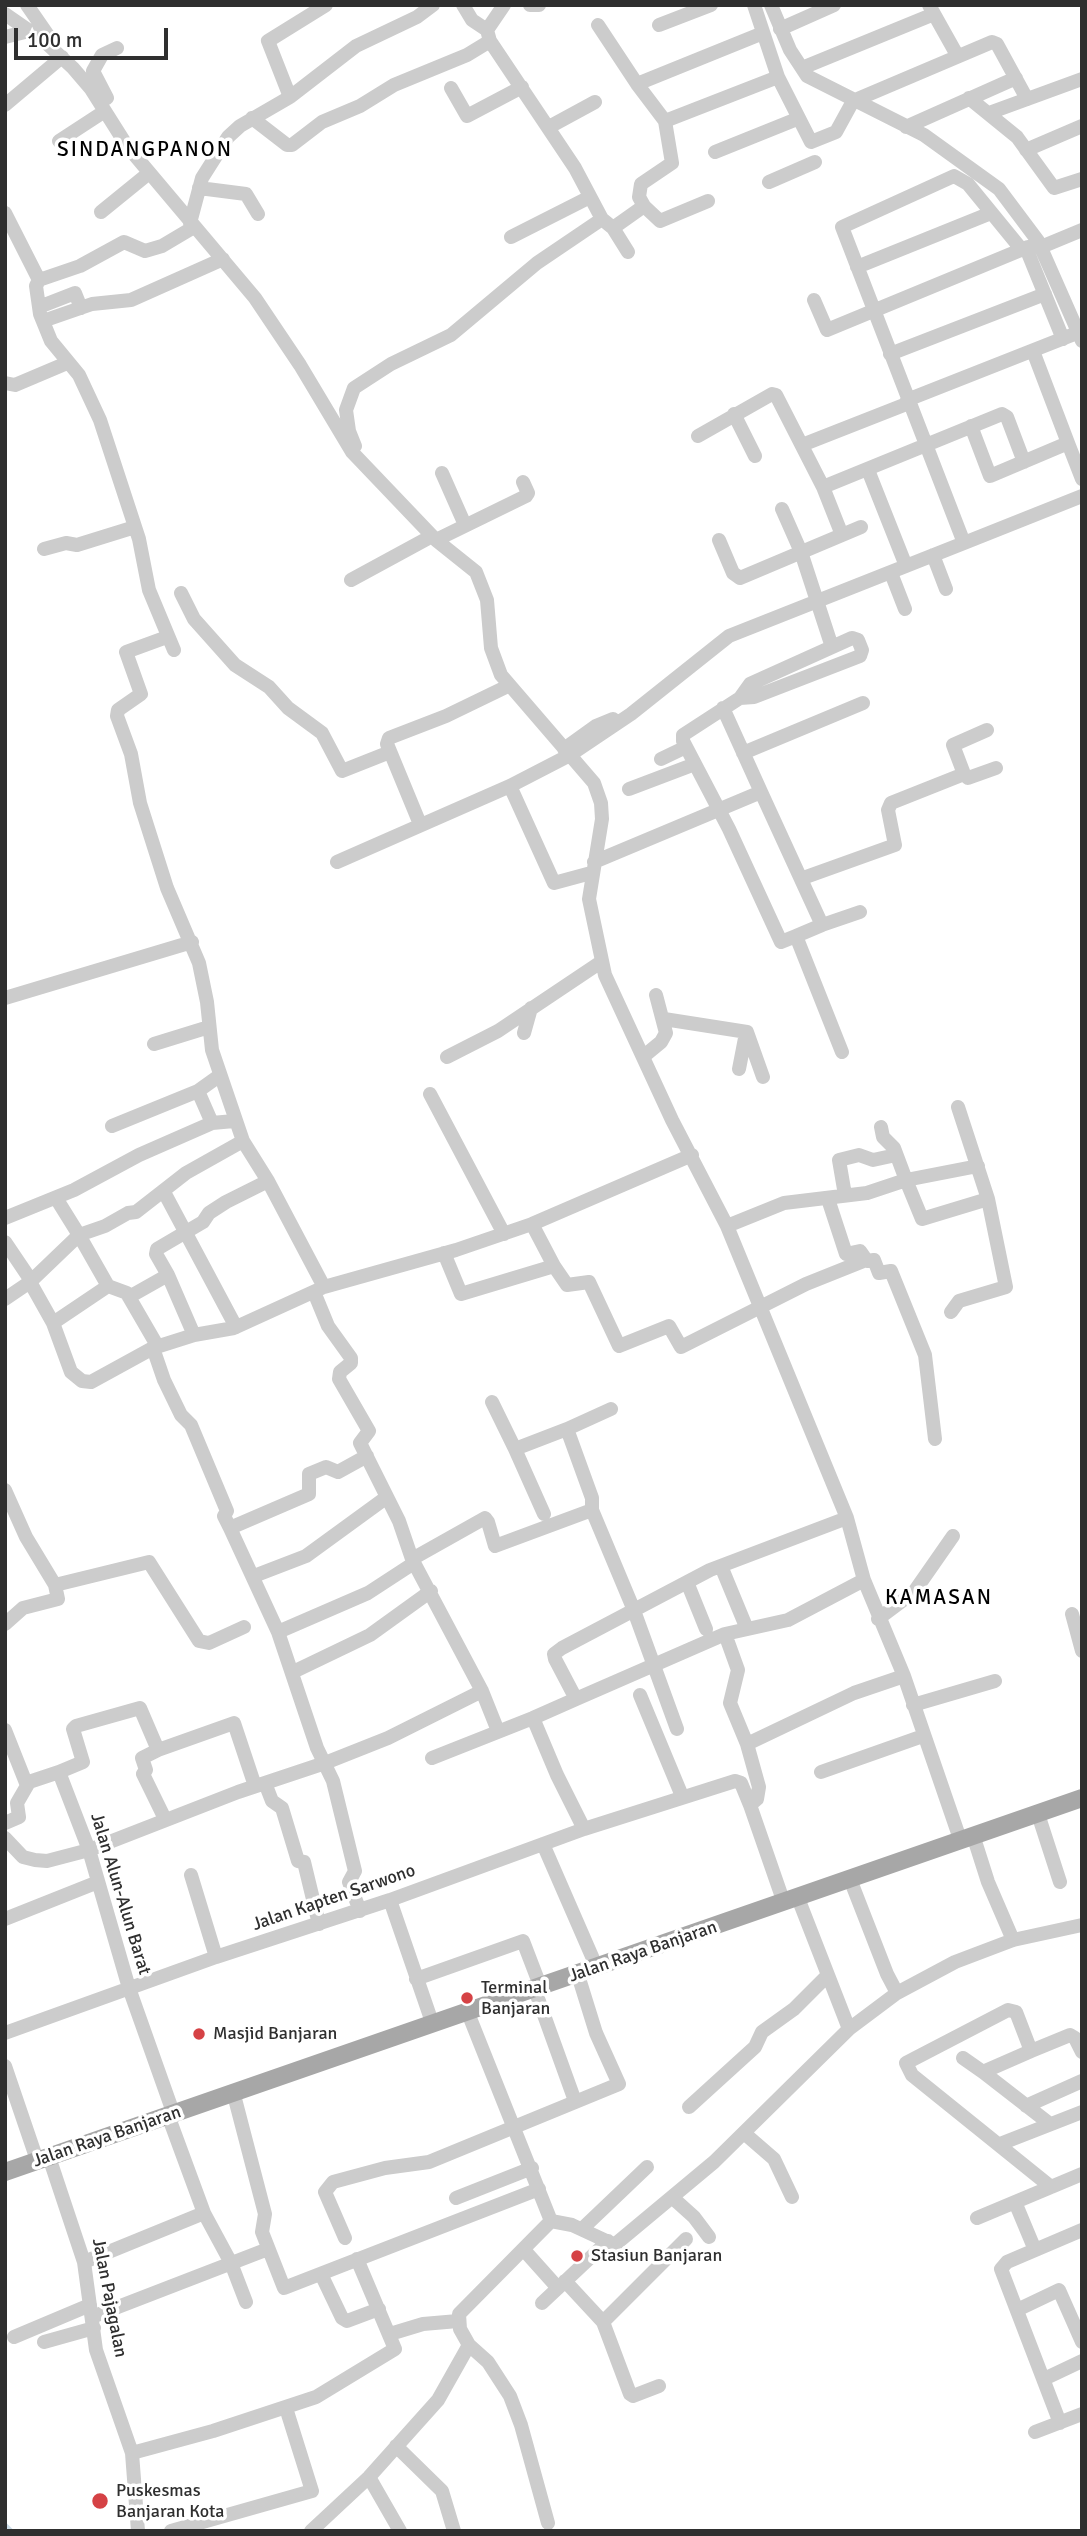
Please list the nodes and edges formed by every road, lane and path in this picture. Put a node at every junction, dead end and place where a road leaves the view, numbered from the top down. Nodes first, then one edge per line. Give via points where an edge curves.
1 (27, 5) edge
2 (326, 5) edge
3 (433, 5) edge
4 (463, 5) edge
5 (504, 5) edge
6 (530, 5) edge
7 (539, 5) edge
8 (711, 5) edge
9 (754, 5) edge
10 (771, 5) edge
11 (834, 5) edge
12 (931, 10) edge
13 (5, 14) edge
14 (598, 25) dead end
15 (659, 25) dead end
16 (780, 29) junction
17 (29, 31) junction
18 (763, 33) junction
19 (489, 35) junction
20 (5, 37) edge
21 (117, 48) dead end
22 (957, 55) junction
23 (64, 59) junction
24 (802, 68) junction
25 (778, 77) junction
26 (1016, 78) junction
27 (1082, 79) edge
28 (637, 84) junction
29 (522, 87) junction
30 (451, 88) dead end
31 (290, 97) junction
32 (969, 98) junction
33 (1027, 99) junction
34 (853, 101) junction
35 (596, 102) dead end
36 (5, 104) edge
37 (105, 111) junction
38 (989, 113) junction
39 (252, 118) junction
40 (797, 119) junction
41 (666, 121) junction
42 (114, 126) junction
43 (1082, 126) edge
44 (549, 127) junction
45 (906, 127) junction
46 (59, 141) dead end
47 (810, 142) junction
48 (1026, 150) junction
49 (715, 152) dead end
50 (149, 173) junction
51 (1082, 179) edge
52 (769, 182) dead end
53 (200, 183) junction
54 (590, 197) junction
55 (708, 201) dead end
56 (644, 206) junction
57 (5, 212) edge
58 (101, 212) dead end
59 (991, 213) junction
60 (258, 214) dead end
61 (608, 224) junction
62 (192, 225) junction
63 (1082, 230) edge
64 (511, 237) dead end
65 (1032, 246) junction
66 (628, 251) dead end
67 (223, 259) junction
68 (857, 267) junction
69 (39, 281) junction
70 (1045, 294) junction
71 (814, 300) dead end
72 (874, 313) junction
73 (41, 314) junction
74 (1081, 335) edge
75 (1063, 339) junction
76 (1033, 351) junction
77 (890, 354) junction
78 (67, 363) junction
79 (5, 383) edge
80 (908, 402) junction
81 (734, 414) junction
82 (971, 426) junction
83 (698, 436) dead end
84 (1068, 443) junction
85 (802, 445) junction
86 (924, 445) junction
87 (755, 456) dead end
88 (358, 458) junction
89 (1024, 462) junction
90 (868, 470) junction
91 (442, 472) dead end
92 (1082, 479) edge
93 (523, 482) dead end
94 (823, 487) junction
95 (1082, 496) edge
96 (782, 509) dead end
97 (135, 527) junction
98 (861, 527) dead end
99 (449, 532) junction
100 (842, 535) junction
101 (719, 540) dead end
102 (964, 542) junction
103 (44, 549) dead end
104 (801, 552) junction
105 (933, 555) junction
106 (906, 566) junction
107 (891, 573) junction
108 (351, 580) dead end
109 (946, 589) dead end
110 (181, 593) dead end
111 (816, 603) junction
112 (905, 609) dead end
113 (832, 647) junction
114 (509, 686) junction
115 (740, 698) junction
116 (863, 703) dead end
117 (723, 708) junction
118 (987, 730) dead end
119 (577, 745) junction
120 (686, 747) junction
121 (390, 752) junction
122 (743, 753) junction
123 (662, 759) dead end
124 (695, 764) junction
125 (996, 768) dead end
126 (964, 774) junction
127 (510, 786) junction
128 (629, 789) dead end
129 (761, 792) junction
130 (719, 810) junction
131 (421, 824) junction
132 (337, 862) dead end
133 (593, 868) junction
134 (803, 878) junction
135 (860, 912) dead end
136 (822, 925) junction
137 (796, 936) junction
138 (192, 942) junction
139 (601, 962) junction
140 (656, 995) dead end
141 (5, 998) edge
142 (531, 1008) junction
143 (664, 1019) junction
144 (209, 1027) junction
145 (747, 1032) junction
146 (524, 1033) dead end
147 (154, 1044) dead end
148 (842, 1052) dead end
149 (643, 1056) junction
150 (447, 1057) dead end
151 (738, 1069) dead end
152 (219, 1076) junction
153 (762, 1077) dead end
154 (198, 1091) junction
155 (430, 1094) dead end
156 (958, 1107) dead end
157 (234, 1121) junction
158 (212, 1123) junction
159 (112, 1126) dead end
160 (881, 1128) dead end
161 (243, 1141) junction
162 (692, 1155) junction
163 (897, 1155) junction
164 (978, 1166) junction
165 (906, 1180) junction
166 (268, 1181) junction
167 (164, 1192) junction
168 (845, 1195) junction
169 (56, 1198) junction
170 (828, 1199) junction
171 (988, 1199) junction
172 (5, 1218) edge
173 (532, 1224) junction
174 (727, 1226) junction
175 (186, 1232) junction
176 (504, 1234) junction
177 (79, 1235) junction
178 (5, 1242) edge
179 (444, 1253) junction
180 (866, 1260) junction
181 (554, 1266) junction
182 (168, 1275) junction
183 (30, 1280) junction
184 (108, 1286) junction
185 (319, 1289) junction
186 (129, 1297) junction
187 (5, 1299) edge
188 (759, 1309) junction
189 (951, 1312) dead end
190 (53, 1323) junction
191 (236, 1327) junction
192 (194, 1335) junction
193 (156, 1348) junction
194 (492, 1402) dead end
195 (611, 1409) dead end
196 (567, 1429) junction
197 (935, 1439) dead end
198 (515, 1449) junction
199 (366, 1456) junction
200 (5, 1490) edge
201 (387, 1497) junction
202 (592, 1510) junction
203 (544, 1514) dead end
204 (847, 1518) junction
205 (230, 1528) junction
206 (953, 1536) dead end
207 (413, 1561) junction
208 (721, 1566) junction
209 (254, 1576) junction
210 (864, 1580) junction
211 (687, 1582) junction
212 (55, 1585) junction
213 (431, 1591) junction
214 (633, 1608) junction
215 (1072, 1614) dead end
216 (878, 1619) junction
217 (5, 1625) edge
218 (244, 1627) dead end
219 (706, 1629) dead end
220 (747, 1629) junction
221 (278, 1632) junction
222 (725, 1634) junction
223 (1082, 1651) edge
224 (654, 1667) junction
225 (293, 1672) junction
226 (904, 1676) junction
227 (995, 1681) dead end
228 (482, 1691) junction
229 (640, 1695) dead end
230 (576, 1699) junction
231 (913, 1705) junction
232 (533, 1718) junction
233 (677, 1729) dead end
234 (5, 1730) edge
235 (498, 1731) junction
236 (923, 1736) junction
237 (747, 1744) junction
238 (158, 1750) junction
239 (432, 1758) dead end
240 (325, 1763) junction
241 (59, 1772) junction
242 (821, 1772) dead end
243 (28, 1784) junction
244 (260, 1784) junction
245 (678, 1798) junction
246 (1082, 1798) edge
247 (754, 1802) junction
248 (1038, 1814) junction
249 (165, 1819) junction
250 (5, 1823) edge
251 (584, 1829) junction
252 (967, 1837) junction
253 (5, 1838) edge
254 (543, 1844) junction
255 (89, 1850) junction
256 (191, 1875) dead end
257 (850, 1879) junction
258 (98, 1882) junction
259 (1060, 1882) dead end
260 (390, 1900) junction
261 (790, 1901) junction
262 (360, 1911) junction
263 (5, 1919) edge
264 (319, 1924) junction
265 (1082, 1924) edge
266 (1013, 1940) junction
267 (216, 1957) junction
268 (597, 1968) junction
269 (578, 1975) junction
270 (416, 1979) junction
271 (822, 1980) junction
272 (130, 1988) junction
273 (538, 1989) junction
274 (897, 1993) junction
275 (468, 2013) junction
276 (433, 2025) junction
277 (5, 2033) edge
278 (846, 2033) junction
279 (1031, 2051) junction
280 (1082, 2052) edge
281 (963, 2058) dead end
282 (5, 2066) edge
283 (983, 2072) junction
284 (1082, 2081) edge
285 (234, 2095) junction
286 (575, 2101) junction
287 (1026, 2106) junction
288 (689, 2107) dead end
289 (1082, 2112) edge
290 (172, 2116) junction
291 (1050, 2124) junction
292 (515, 2127) junction
293 (744, 2133) junction
294 (1000, 2144) junction
295 (43, 2158) junction
296 (647, 2167) dead end
297 (532, 2168) junction
298 (5, 2172) edge
299 (1082, 2174) edge
300 (539, 2189) junction
301 (1043, 2190) junction
302 (792, 2197) dead end
303 (456, 2198) dead end
304 (674, 2199) junction
305 (1015, 2202) junction
306 (204, 2213) junction
307 (977, 2218) dead end
308 (551, 2221) junction
309 (583, 2228) junction
310 (1082, 2230) edge
311 (709, 2237) dead end
312 (345, 2238) dead end
313 (686, 2239) dead end
314 (608, 2241) junction
315 (268, 2249) junction
316 (524, 2250) junction
317 (1035, 2250) junction
318 (357, 2259) junction
319 (84, 2262) junction
320 (231, 2263) junction
321 (321, 2274) junction
322 (561, 2284) junction
323 (246, 2302) dead end
324 (542, 2303) dead end
325 (379, 2309) junction
326 (1017, 2310) junction
327 (92, 2317) junction
328 (458, 2321) junction
329 (603, 2322) junction
330 (390, 2334) junction
331 (14, 2337) dead end
332 (44, 2342) dead end
333 (1082, 2342) edge
334 (469, 2345) junction
335 (1082, 2361) edge
336 (1044, 2379) junction
337 (659, 2386) dead end
338 (286, 2408) junction
339 (1082, 2414) edge
340 (1060, 2423) junction
341 (1035, 2432) dead end
342 (396, 2446) junction
343 (132, 2453) junction
344 (369, 2477) junction
345 (548, 2523) dead end
346 (138, 2531) edge
347 (171, 2531) edge
348 (311, 2531) edge
349 (400, 2531) edge
350 (454, 2531) edge

1 - 23 street
2 - 31 street via 268,41
3 - 31 street via 356,46
4 - 19 street
5 - 19 street
6 - 7 street
8 - 15 street
9 - 18 street
10 - 16 street
11 - 16 street
12 - 22 street
12 - 24 street
13 - 17 street
14 - 28 street
16 - 24 street
17 - 20 street
17 - 23 street
18 - 25 street
18 - 28 street
19 - 29 street
19 - 39 street via 467,55 322,122 292,145
21 - 42 street via 102,55 93,71 113,108
22 - 26 street via 994,42
22 - 34 street
23 - 36 street
23 - 37 street
24 - 34 street via 807,76
25 - 40 street
25 - 41 street
26 - 32 street
26 - 33 street
27 - 33 street
28 - 41 street
29 - 30 street via 467,116
29 - 44 street
31 - 39 street
32 - 38 street
32 - 45 street
33 - 38 street
34 - 45 street
34 - 47 street via 836,132
35 - 44 street
37 - 42 street
37 - 46 street
38 - 48 street
39 - 53 street via 228,137
40 - 47 street
40 - 49 street
41 - 56 street via 672,163 642,184 639,197
42 - 50 street
43 - 48 street
44 - 54 street
45 - 65 street via 999,189
47 - 52 street via 815,165
48 - 51 street via 1054,188
50 - 58 street
50 - 62 street
53 - 60 street via 246,194
53 - 62 street
54 - 61 street
54 - 64 street
55 - 56 street via 660,221
56 - 61 street
57 - 69 street
59 - 65 street
59 - 68 street
59 - 68 street via 961,177 945,178 842,227
61 - 66 street
61 - 88 street via 537,263 451,335 357,386 346,410
62 - 67 street
62 - 69 street via 162,246 145,251 124,242
63 - 65 street
65 - 70 street
65 - 72 street
65 - 74 street
67 - 73 street via 131,300
67 - 88 street via 287,345
68 - 72 street
69 - 73 street
70 - 75 street
70 - 77 street
71 - 72 street via 827,330
72 - 77 street
73 - 78 street via 51,341
74 - 75 street
75 - 76 street
76 - 80 street
76 - 84 street
77 - 80 street
78 - 79 street via 15,386
78 - 97 street via 79,375 100,420
80 - 85 street
80 - 86 street
81 - 83 street
81 - 85 street via 776,395
81 - 87 street
82 - 86 street
82 - 89 street via 1005,414
82 - 89 street via 987,474
84 - 89 street
84 - 92 street
85 - 94 street
86 - 90 street
86 - 102 street
88 - 99 street
90 - 94 street
90 - 106 street
91 - 99 street
93 - 99 street via 526,496
94 - 100 street
95 - 102 street
96 - 104 street
97 - 103 street via 77,545 66,542
97 - 138 street via 149,590 171,643 126,652 141,694 118,710 117,716 167,888
98 - 100 street
99 - 108 street
99 - 114 street via 476,572 486,600 491,648
100 - 104 street
101 - 104 street via 733,573 740,578
102 - 105 street
104 - 111 street
105 - 106 street
105 - 109 street
106 - 107 street
107 - 111 street
107 - 112 street
110 - 121 street via 194,618 234,665 269,687 322,733 342,771
111 - 113 street
111 - 119 street via 721,640 631,714
113 - 115 street via 750,684
113 - 115 street via 855,638 863,652 754,697
114 - 119 street
114 - 121 street via 389,738
115 - 117 street
116 - 122 street
117 - 120 street via 683,735
117 - 122 street
118 - 126 street via 953,745
119 - 127 street
119 - 133 street via 601,803
120 - 123 street
120 - 124 street
121 - 131 street
122 - 129 street
124 - 128 street
124 - 130 street
125 - 126 street via 968,778
126 - 134 street via 891,803 887,810 895,845
127 - 131 street
127 - 133 street via 554,883
129 - 130 street
129 - 134 street
130 - 133 street
130 - 137 street via 781,942
131 - 132 street
133 - 139 street via 589,899
134 - 136 street
135 - 136 street
136 - 137 street
137 - 148 street
138 - 141 street
138 - 144 street
139 - 142 street
139 - 149 street
140 - 143 street
142 - 146 street
142 - 150 street
143 - 145 street
143 - 149 street via 666,1033 661,1042
144 - 147 street
144 - 152 street
145 - 151 street
145 - 153 street
149 - 162 street
152 - 154 street
152 - 157 street
154 - 158 street
154 - 159 street
155 - 176 street
156 - 164 street
157 - 158 street
157 - 161 street
158 - 169 street
160 - 163 street
161 - 166 street
161 - 167 street via 186,1173
162 - 173 street
162 - 174 street
163 - 165 street
163 - 168 street via 839,1160
164 - 165 street
164 - 171 street
165 - 168 street
165 - 171 street via 922,1219
166 - 175 street via 226,1202
166 - 185 street
167 - 175 street
167 - 177 street via 136,1212
168 - 170 street
169 - 172 street
169 - 177 street
170 - 174 street via 790,1203
170 - 180 street via 846,1254 860,1251
171 - 189 street via 1006,1287 958,1301
173 - 176 street
173 - 181 street
174 - 188 street
175 - 182 street via 156,1251
175 - 191 street
176 - 179 street
177 - 183 street
177 - 184 street
178 - 183 street
179 - 181 street via 461,1294
179 - 185 street
180 - 188 street
180 - 197 street via 874,1260 880,1274 891,1271 920,1339
181 - 188 street via 567,1285 589,1282 619,1346 669,1326 684,1347
182 - 186 street
182 - 192 street
183 - 187 street
183 - 190 street
184 - 186 street
184 - 190 street
185 - 191 street
185 - 199 street via 328,1326 352,1361 340,1372 340,1379 369,1431 359,1441
186 - 193 street
188 - 204 street
190 - 193 street via 71,1372 82,1381 91,1382
191 - 192 street
192 - 193 street
193 - 205 street via 163,1381 195,1436
194 - 198 street
195 - 196 street
196 - 198 street
196 - 202 street
198 - 203 street
199 - 201 street
199 - 205 street via 338,1472 328,1467 309,1475 309,1494
200 - 212 street
201 - 207 street
201 - 209 street via 306,1556
202 - 207 street via 495,1546 485,1518
202 - 214 street
204 - 208 street
204 - 210 street
205 - 209 street
206 - 216 street via 914,1592
207 - 213 street
207 - 221 street via 372,1591
208 - 211 street
208 - 220 street
209 - 221 street
210 - 216 street
210 - 220 street via 788,1620
211 - 214 street
211 - 219 street
212 - 217 street via 58,1600 23,1608
212 - 218 street via 149,1562 199,1641 209,1643
213 - 225 street via 370,1635
213 - 228 street
214 - 224 street
214 - 230 street via 554,1654
215 - 223 street
216 - 226 street
220 - 222 street
221 - 225 street
222 - 224 street
222 - 237 street via 738,1670 730,1703
224 - 230 street
224 - 233 street
225 - 240 street
226 - 231 street
226 - 237 street via 855,1693
227 - 231 street
228 - 235 street
228 - 240 street via 412,1728
229 - 245 street
230 - 232 street
231 - 236 street
232 - 235 street
232 - 251 street
234 - 243 street
235 - 239 street
236 - 242 street
236 - 252 street
237 - 247 street via 759,1787
238 - 241 street via 141,1709 135,1708 74,1728 83,1762
238 - 244 street via 234,1723
238 - 249 street via 142,1759 143,1774
240 - 244 street
240 - 262 street via 340,1801 355,1871 349,1882
241 - 243 street
241 - 255 street, Jalan Alun-Alun Barat
243 - 250 street via 17,1803 18,1818
244 - 249 street
244 - 264 street via 282,1807 298,1861 304,1861
245 - 247 street, Jalan Kapten Sarwono via 737,1780
245 - 251 street, Jalan Kapten Sarwono
246 - 248 main road, Jalan Raya Banjaran
247 - 261 street
248 - 252 main road, Jalan Raya Banjaran
248 - 259 street
249 - 255 street
251 - 254 street, Jalan Kapten Sarwono
252 - 257 main road, Jalan Raya Banjaran
252 - 266 street
253 - 255 street via 23,1857 35,1860
254 - 260 street, Jalan Kapten Sarwono
254 - 268 street
255 - 258 street, Jalan Alun-Alun Barat
256 - 267 street
257 - 261 main road, Jalan Raya Banjaran
257 - 274 street
258 - 263 street
258 - 272 street, Jalan Alun-Alun Barat
260 - 262 street, Jalan Kapten Sarwono
260 - 270 street
261 - 268 main road, Jalan Raya Banjaran
261 - 271 street
262 - 264 street, Jalan Kapten Sarwono
264 - 267 street, Jalan Kapten Sarwono
265 - 266 street
266 - 274 street via 955,1962
267 - 272 street, Jalan Kapten Sarwono
268 - 269 main road, Jalan Raya Banjaran
269 - 273 main road, Jalan Raya Banjaran
269 - 286 street via 596,2033 619,2084
270 - 273 street via 523,1941
270 - 276 street
271 - 278 street
271 - 288 street via 794,2009 762,2032 755,2047
272 - 277 street, Jalan Kapten Sarwono
272 - 290 street, Jalan Alun-Alun Barat
273 - 275 main road, Jalan Raya Banjaran
273 - 286 street
274 - 278 street
275 - 276 main road, Jalan Raya Banjaran
275 - 292 street
276 - 285 main road, Jalan Raya Banjaran
278 - 293 street
279 - 280 street via 1072,2035
279 - 283 street
279 - 294 street via 1016,2012 1008,2010 906,2063 912,2076
281 - 283 street
282 - 295 street, Jalan Pajagalan
283 - 287 street
284 - 287 street
285 - 290 main road, Jalan Raya Banjaran
285 - 315 street via 265,2214 261,2229
286 - 292 street
287 - 291 street
289 - 291 street
290 - 295 main road, Jalan Raya Banjaran
290 - 306 street, Jalan Alun-Alun Barat
291 - 294 street
292 - 297 street
292 - 312 street via 429,2162 334,2182 325,2192
293 - 302 street via 774,2160
293 - 304 street
294 - 301 street
295 - 298 main road, Jalan Raya Banjaran
295 - 319 street, Jalan Pajagalan
296 - 309 street
297 - 300 street
297 - 303 street
299 - 301 street
300 - 308 street
300 - 318 street
301 - 305 street
304 - 311 street
304 - 314 street via 618,2242
305 - 307 street
305 - 317 street
306 - 319 street
306 - 320 street, Jalan Alun-Alun Barat
308 - 309 street
308 - 316 street
309 - 314 street
310 - 317 street
313 - 329 street
314 - 322 street
315 - 320 street
315 - 321 street via 283,2288
316 - 322 street
316 - 328 street via 463,2308
317 - 326 street via 1002,2266
318 - 321 street
318 - 325 street
319 - 327 street, Jalan Pajagalan
320 - 323 street, Jalan Alun-Alun Barat
320 - 327 street
321 - 325 street via 342,2318 347,2321
322 - 324 street
322 - 329 street
325 - 330 street
326 - 333 street via 1059,2290
326 - 336 street
327 - 331 street
327 - 332 street
327 - 343 street, Jalan Pajagalan via 96,2350
328 - 330 street
328 - 334 street
329 - 337 street via 630,2394
330 - 338 street via 394,2350 328,2392
334 - 342 street via 438,2400
334 - 345 street via 488,2362 510,2396
335 - 336 street
336 - 340 street
338 - 343 street
338 - 347 street via 312,2491
339 - 340 street
340 - 341 street
342 - 344 street
342 - 350 street via 442,2491
343 - 346 street, Jalan Pajagalan
344 - 348 street
344 - 349 street

